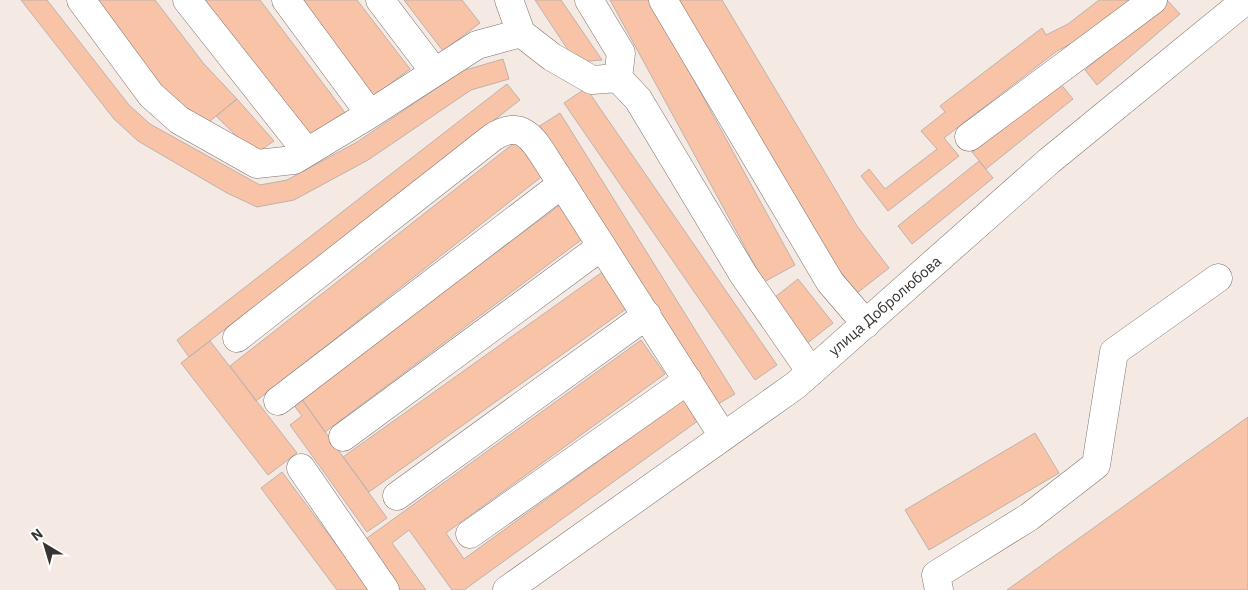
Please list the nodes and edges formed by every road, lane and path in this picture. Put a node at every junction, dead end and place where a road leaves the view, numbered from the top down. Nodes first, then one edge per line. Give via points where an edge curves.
1 (81, 0) edge
2 (187, 0) edge
3 (286, 0) edge
4 (380, 0) edge
5 (509, 0) edge
6 (589, 0) edge
7 (663, 0) edge
8 (1153, 0) edge
9 (1246, 0) edge
10 (521, 33) junction
11 (434, 72) junction
12 (618, 78) junction
13 (370, 114) junction
14 (969, 137) dead end
15 (307, 152) junction
16 (562, 184) junction
17 (602, 246) junction
18 (1218, 278) dead end
19 (647, 315) junction
20 (866, 324) junction
21 (237, 338) dead end
22 (811, 372) junction
23 (688, 380) junction
24 (278, 401) dead end
25 (724, 436) junction
26 (343, 437) dead end
27 (301, 468) dead end
28 (397, 496) dead end
29 (470, 534) dead end
30 (385, 590) edge
31 (507, 590) edge
32 (939, 590) edge

1 - 15 street via 151,95 179,120 257,164 294,160
2 - 15 street
3 - 13 street
4 - 11 street
5 - 10 street
6 - 12 street via 620,52
7 - 20 street via 830,282
8 - 14 street
9 - 20 street, улица Добролюбова via 1049,161
10 - 11 street via 476,45
10 - 12 street via 552,57 592,80
11 - 13 street
12 - 22 street via 638,99 743,274
13 - 15 street
16 - 17 street
16 - 21 street via 528,135 521,130 501,132
16 - 24 street
17 - 19 street
17 - 26 street
18 - 32 street via 1114,352 1096,465 1029,517 936,575
19 - 23 street
19 - 28 street
20 - 22 street, улица Добролюбова
22 - 25 street, улица Добролюбова
23 - 25 street
23 - 29 street
25 - 31 street, улица Добролюбова
27 - 30 street

